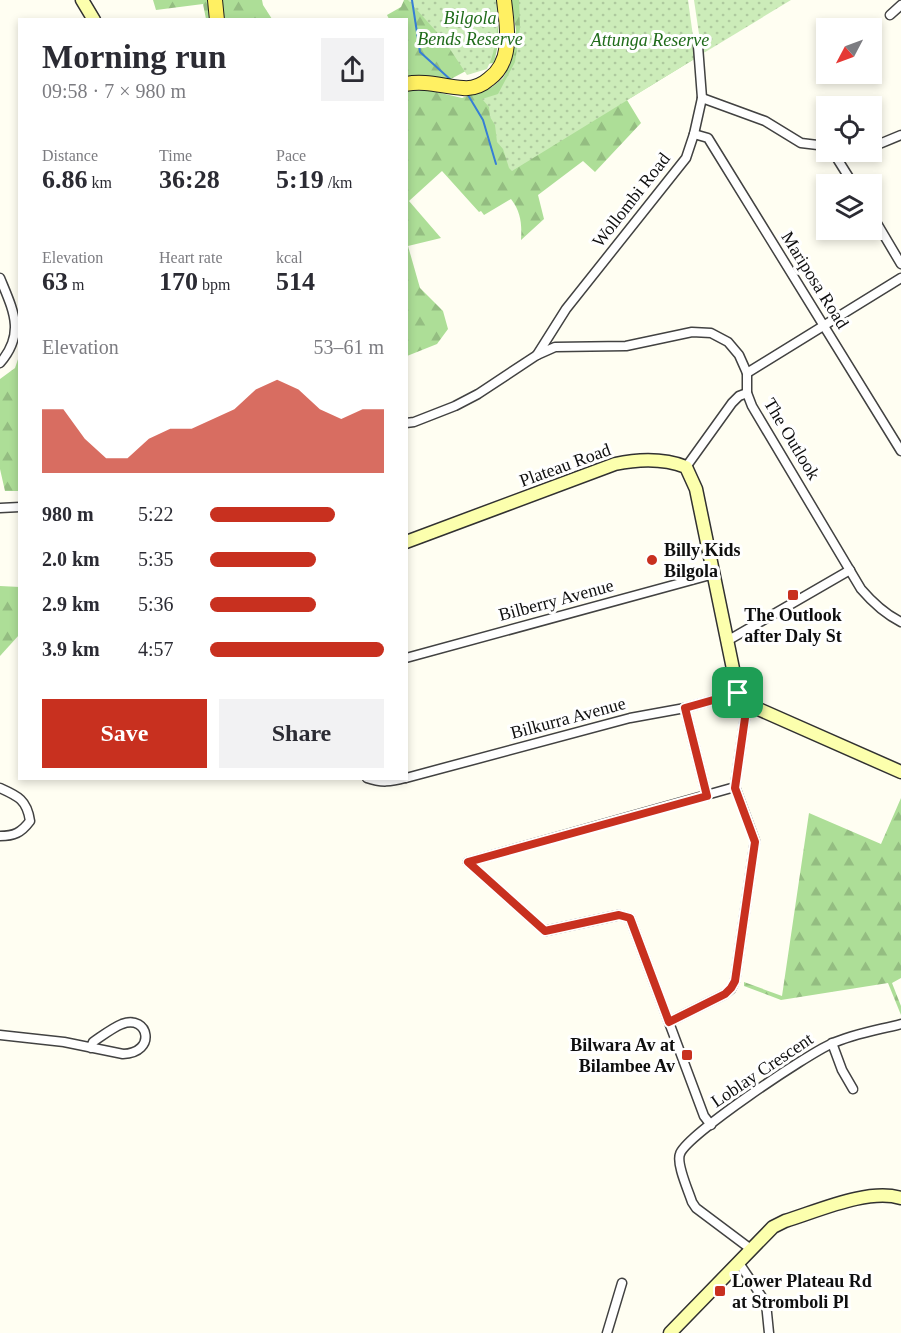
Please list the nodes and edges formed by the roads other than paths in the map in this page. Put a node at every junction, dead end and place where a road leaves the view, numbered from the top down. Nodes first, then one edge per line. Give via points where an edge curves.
1 (82, 0) edge
2 (215, 0) edge
3 (504, 0) edge
4 (901, 5) edge
5 (890, 15) dead end
6 (93, 18) edge
7 (217, 18) edge
8 (698, 46) dead end
9 (408, 84) edge
10 (702, 98) junction
11 (694, 134) junction
12 (901, 135) edge
13 (882, 143) edge
14 (816, 145) edge
15 (882, 232) edge
16 (901, 264) edge
17 (0, 278) edge
18 (901, 278) edge
19 (823, 326) junction
20 (537, 355) junction
21 (0, 363) edge
22 (747, 373) junction
23 (747, 393) junction
24 (408, 423) edge
25 (901, 452) edge
26 (686, 467) junction
27 (0, 507) edge
28 (18, 507) edge
29 (408, 541) edge
30 (850, 570) junction
31 (714, 574) junction
32 (901, 622) edge
33 (727, 641) junction
34 (408, 657) edge
35 (738, 693) junction
36 (747, 704) junction
37 (685, 708) junction
38 (901, 772) edge
39 (408, 777) edge
40 (374, 780) edge
41 (400, 780) edge
42 (0, 788) edge
43 (735, 788) junction
44 (707, 796) junction
45 (0, 836) edge
46 (669, 1022) junction
47 (901, 1024) edge
48 (0, 1035) edge
49 (832, 1043) junction
50 (91, 1048) junction
51 (853, 1089) dead end
52 (711, 1125) junction
53 (901, 1198) edge
54 (753, 1250) junction
55 (740, 1263) junction
56 (622, 1283) dead end
57 (607, 1333) edge
58 (670, 1333) edge
59 (769, 1333) edge

1 - 6 street
2 - 7 main road
3 - 9 main road via 507,50 495,75 472,88
4 - 5 street
8 - 10 street, Wollombi Road
10 - 11 street, Wollombi Road
10 - 14 street via 765,121 801,143
11 - 19 street, Mariposa Road via 708,138
11 - 20 street, Wollombi Road via 686,158 566,309
12 - 13 street
15 - 16 street
17 - 21 street via 15,313 16,336
18 - 19 street
19 - 22 street
19 - 25 street, Mariposa Road
20 - 22 street, The Outlook via 555,347 626,346 692,332 711,333 728,342
20 - 24 street, The Outlook via 456,406
22 - 23 street, The Outlook
23 - 26 street via 732,403
23 - 30 street, The Outlook via 760,422
26 - 29 street, Plateau Road via 666,460 615,464
26 - 31 street via 696,489
27 - 28 street
30 - 32 street, The Outlook via 872,602
30 - 33 street
31 - 33 street
31 - 34 street, Bilberry Avenue
33 - 35 street
35 - 36 street
35 - 37 street, Bilkurra Avenue
36 - 38 street
36 - 43 street
37 - 39 street, Bilkurra Avenue via 630,718
37 - 44 street
40 - 41 street, Bilkurra Avenue
42 - 45 street via 18,796 28,808 30,821 22,832
43 - 44 street
43 - 46 street via 755,842 735,981 725,994
44 - 46 street via 468,862 545,931 619,915 630,918
46 - 52 street via 704,1116
47 - 49 street, Loblay Crescent
48 - 50 street
49 - 51 street
49 - 52 street, Loblay Crescent via 794,1064
50 - 50 street via 93,1042 123,1023 135,1023 146,1035 144,1045 132,1053
52 - 54 street, Loblay Crescent via 680,1154 692,1202
53 - 54 street via 890,1194 865,1197 785,1221 773,1227
54 - 55 street
55 - 58 street
55 - 59 street via 766,1303
56 - 57 street

